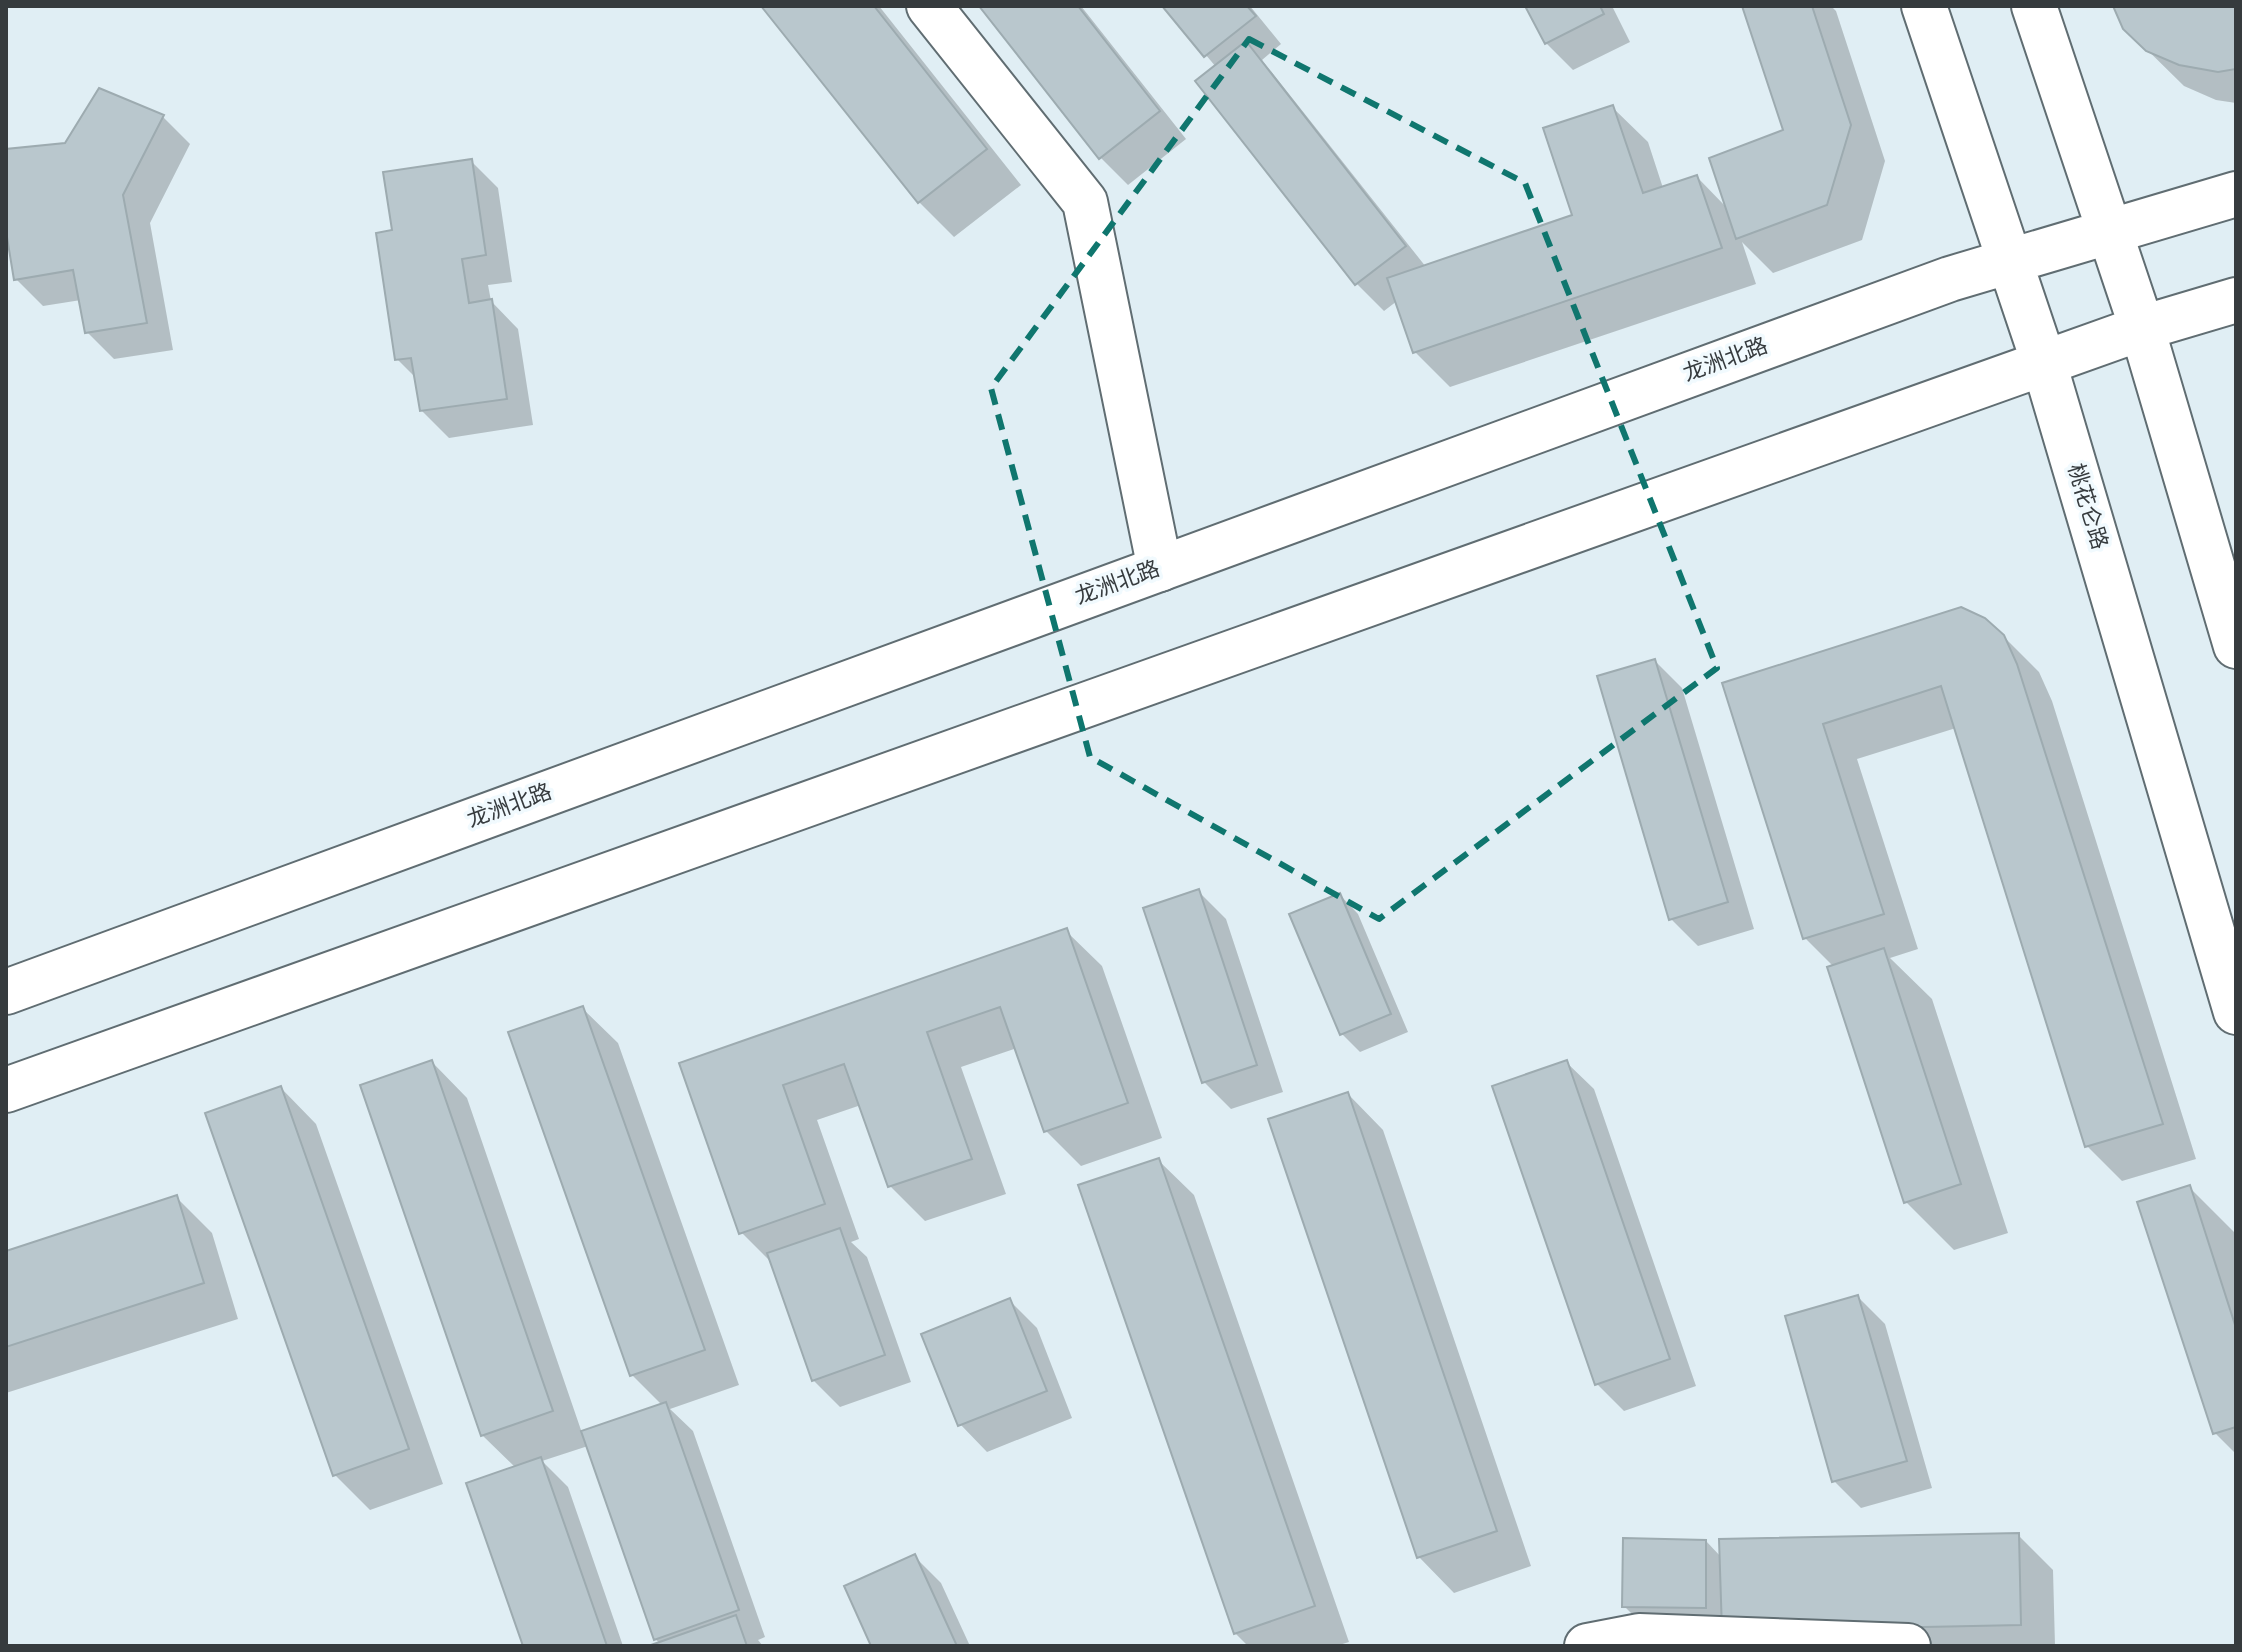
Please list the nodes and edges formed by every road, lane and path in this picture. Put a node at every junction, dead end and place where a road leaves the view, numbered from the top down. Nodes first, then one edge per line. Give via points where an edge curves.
1 (929, 6) edge
2 (1924, 6) edge
3 (2034, 6) edge
4 (2236, 194) edge
5 (2108, 232) junction
6 (2008, 262) junction
7 (2236, 300) edge
8 (2142, 328) junction
9 (2044, 363) junction
10 (1160, 569) junction
11 (2236, 646) edge
12 (6, 992) edge
13 (2236, 1012) edge
14 (6, 1090) edge
15 (1587, 1646) edge
16 (1908, 1646) edge

1 - 10 main road via 1085,202
2 - 6 main road, 桃花仑路
3 - 5 main road
4 - 5 main road, 龙洲北路
5 - 6 main road, 龙洲北路
5 - 8 main road
6 - 9 main road, 桃花仑路
6 - 10 main road, 龙洲北路
7 - 8 main road
8 - 9 main road
8 - 11 main road
9 - 13 main road, 桃花仑路
9 - 14 main road
10 - 12 main road, 龙洲北路
15 - 16 main road via 1639,1636

